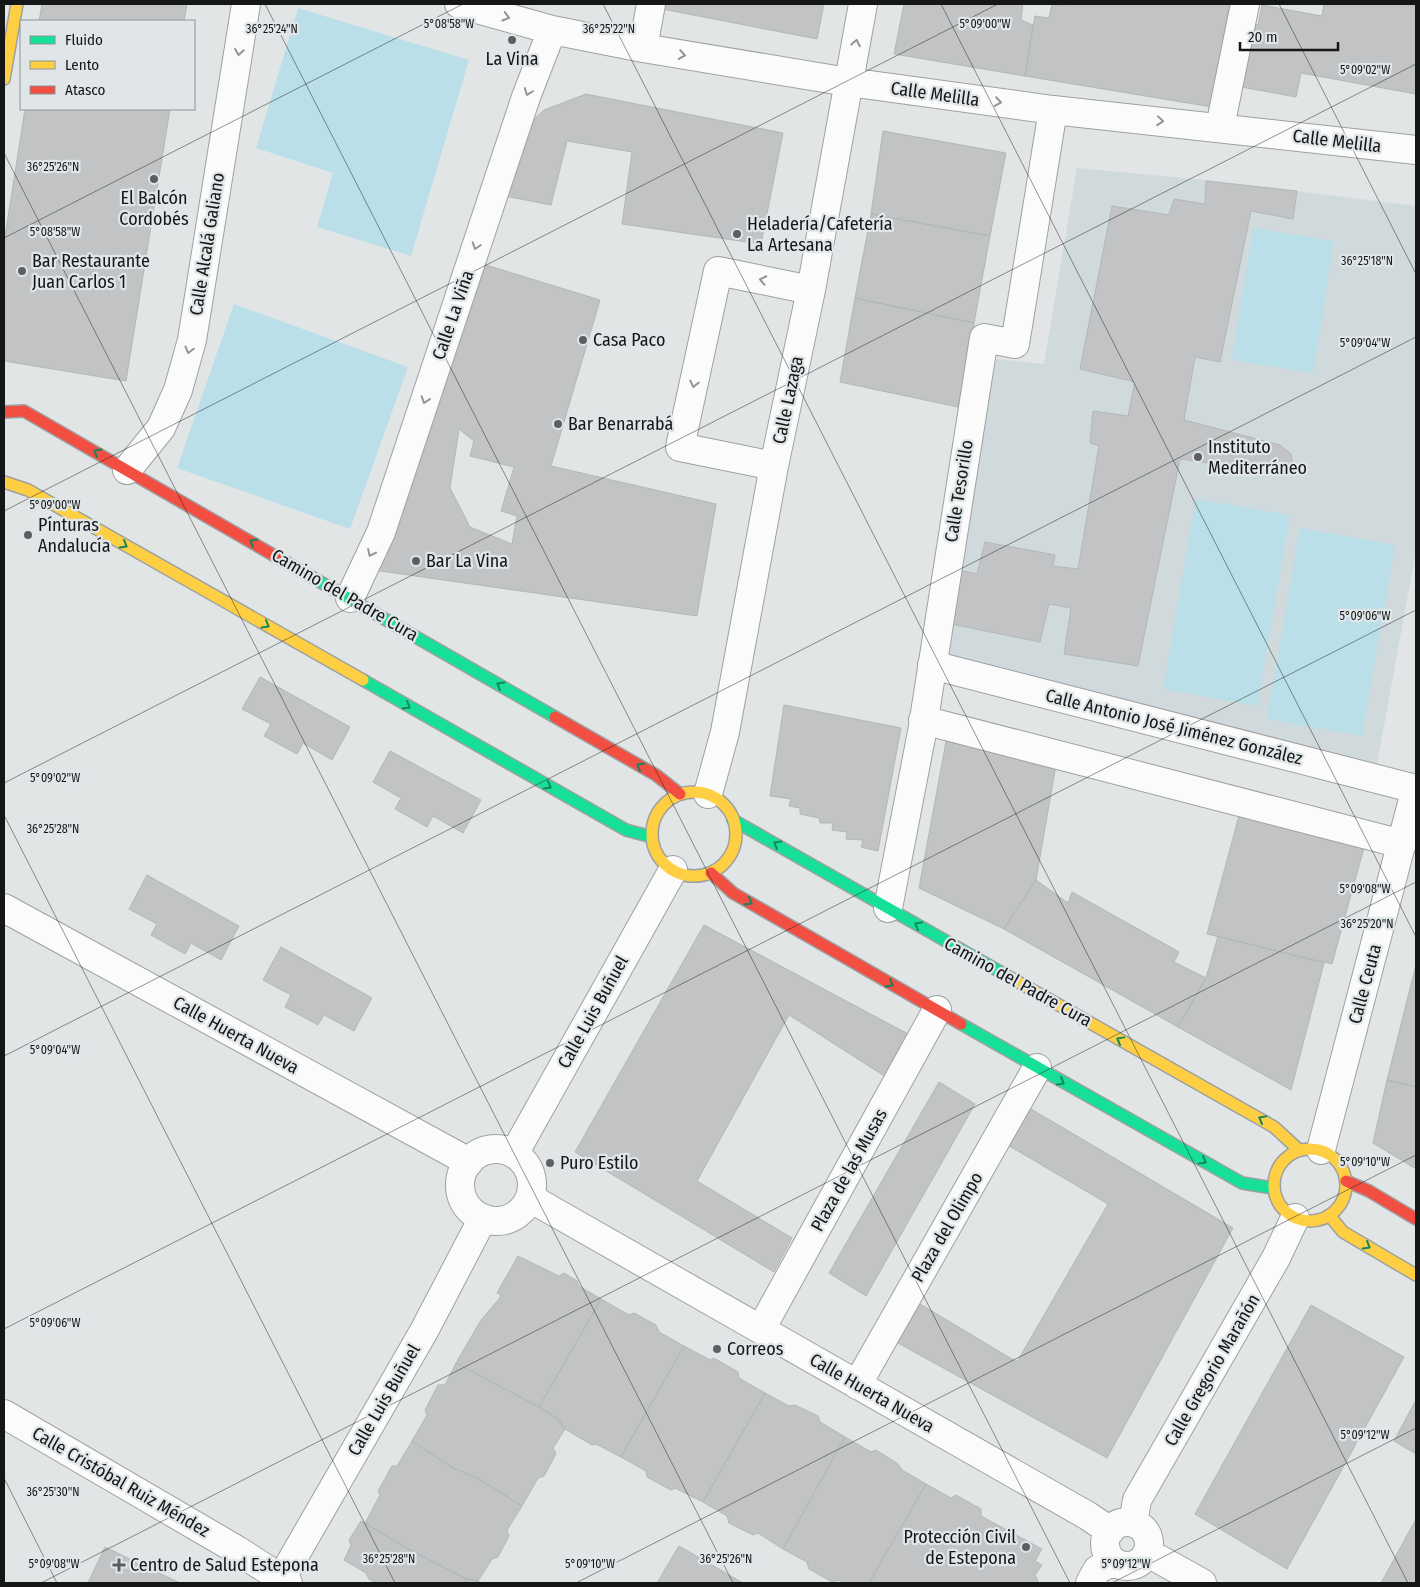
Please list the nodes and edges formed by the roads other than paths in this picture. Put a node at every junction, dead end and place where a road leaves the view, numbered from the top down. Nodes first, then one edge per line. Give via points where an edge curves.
1 (17, 4) edge
2 (246, 4) edge
3 (459, 4) edge
4 (651, 4) edge
5 (863, 4) edge
6 (1245, 4) edge
7 (552, 30) junction
8 (643, 48) junction
9 (4, 78) edge
10 (848, 82) junction
11 (1053, 110) junction
12 (1220, 127) junction
13 (1416, 150) edge
14 (811, 290) junction
15 (4, 412) edge
16 (774, 466) junction
17 (128, 470) junction
18 (4, 482) edge
19 (350, 598) junction
20 (932, 666) junction
21 (924, 720) junction
22 (1416, 788) edge
23 (680, 794) junction
24 (708, 794) junction
25 (733, 820) junction
26 (1408, 835) edge
27 (652, 837) junction
28 (672, 870) junction
29 (711, 873) junction
30 (4, 908) edge
31 (888, 908) junction
32 (937, 1010) junction
33 (1037, 1068) junction
34 (1310, 1150) junction
35 (514, 1154) junction
36 (469, 1162) junction
37 (1346, 1181) junction
38 (1273, 1188) junction
39 (530, 1198) junction
40 (1329, 1216) junction
41 (483, 1218) junction
42 (1296, 1218) junction
43 (1416, 1220) edge
44 (1416, 1275) edge
45 (761, 1329) junction
46 (857, 1385) junction
47 (4, 1414) edge
48 (1122, 1527) junction
49 (1148, 1552) junction
50 (1113, 1561) junction
51 (284, 1581) edge
52 (1090, 1583) edge
53 (1202, 1583) edge

1 - 9 street
2 -> 17 street, Calle Alcalá Galiano via 192,340 178,390 161,428
3 -> 7 street, Calle Melilla
4 - 8 street
10 -> 5 street, Calle Lazaga
6 - 12 street
7 - 8 street, Calle Melilla
7 -> 19 street, Calle La Viña via 526,97 381,532
8 -> 10 street, Calle Melilla
10 -> 11 street, Calle Melilla
10 - 14 street, Calle Lazaga
11 -> 12 street, Calle Melilla
11 - 20 street, Calle Tesorillo via 1014,344 984,338
12 - 13 street, Calle Melilla
14 - 16 street, Calle Lazaga
14 -> 16 street via 718,270 680,447
17 -> 15 street, Camino del Padre Cura via 24,411
16 - 24 street, Calle Lazaga via 725,732
19 -> 17 street, Camino del Padre Cura
18 -> 27 street via 28,490 626,830
23 -> 19 street, Camino del Padre Cura via 656,775
20 - 21 street, Calle Tesorillo
20 - 22 street, Calle Antonio José Jiménez González
21 - 26 street
21 - 31 street, Calle Tesorillo
22 - 26 street, Calle Ceuta
23 - 24 street
23 - 27 street via 659,811 653,823
24 - 25 street via 723,804
25 - 29 street via 736,832 730,856
31 -> 25 street, Camino del Padre Cura
26 - 34 street, Calle Ceuta
27 - 28 street via 662,862
28 - 29 street via 685,875
28 - 35 street, Calle Luis Buñuel
29 -> 32 street via 734,893
30 - 36 street, Calle Huerta Nueva
34 -> 31 street, Camino del Padre Cura
32 - 33 street
32 - 45 street, Plaza de las Musas
33 -> 38 street via 1242,1183
33 - 46 street, Plaza del Olimpo
34 - 37 street via 1330,1155 1338,1162
34 - 38 street via 1288,1156 1274,1176
35 - 36 street via 490,1149
35 - 39 street via 528,1168 532,1178
36 - 41 street via 462,1174 460,1187 472,1211
37 - 40 street via 1342,1200
37 - 43 street
38 - 42 street via 1280,1206
39 - 41 street via 511,1218 497,1221
39 - 45 street, Calle Huerta Nueva
40 - 42 street via 1307,1221
40 -> 44 street via 1343,1232
41 - 51 street, Calle Luis Buñuel via 424,1331
42 - 48 street, Calle Gregorio Marañón
45 - 46 street, Calle Huerta Nueva
46 - 48 street, Calle Huerta Nueva via 1088,1516
47 - 51 street, Calle Cristóbal Ruiz Méndez via 237,1550
48 - 49 street via 1145,1531
48 - 50 street via 1105,1543
49 - 50 street via 1133,1566
49 - 53 street
50 - 52 street via 1097,1570

